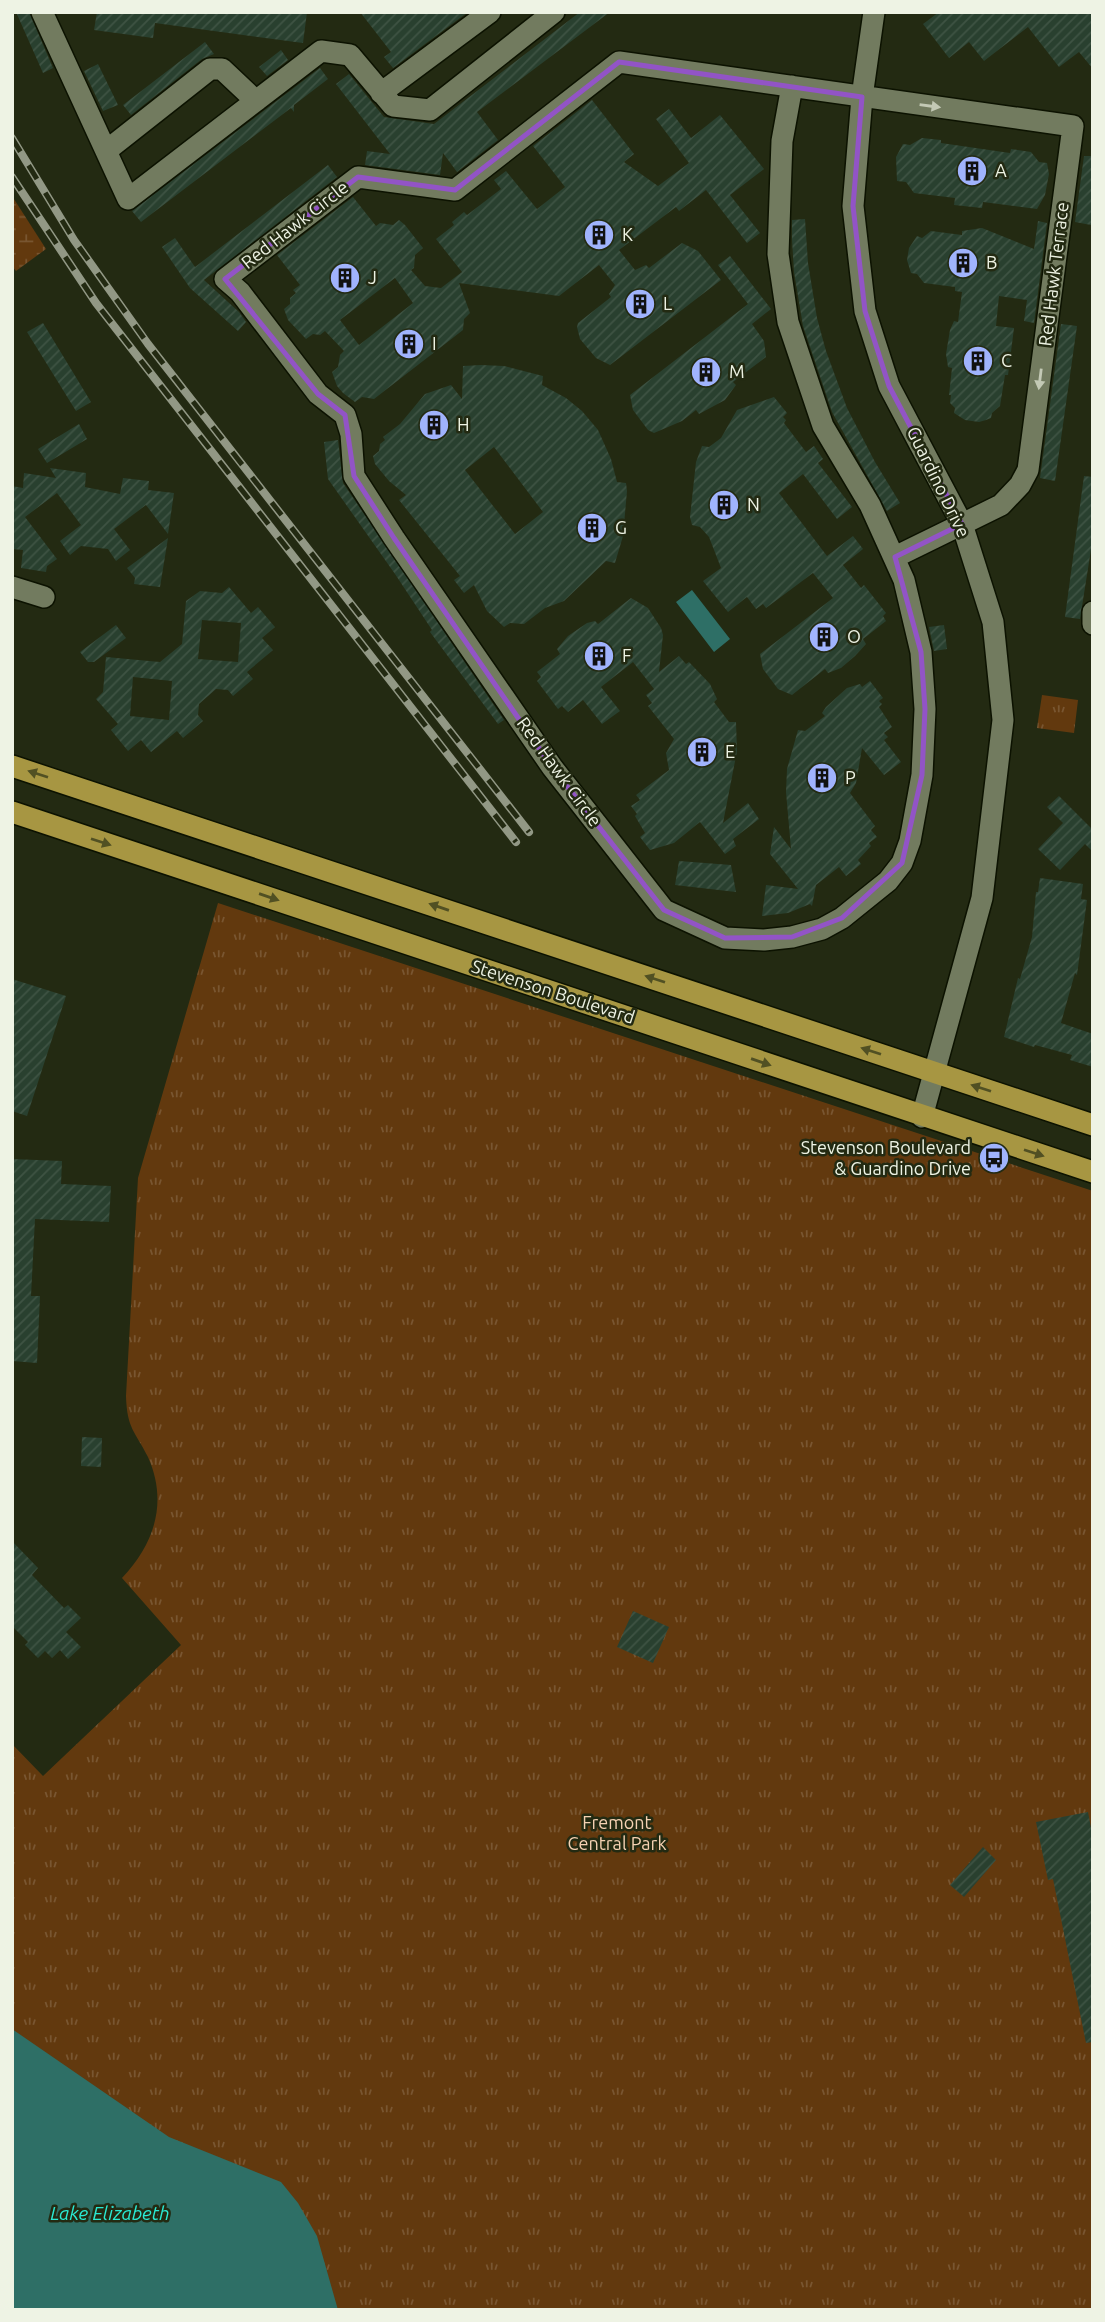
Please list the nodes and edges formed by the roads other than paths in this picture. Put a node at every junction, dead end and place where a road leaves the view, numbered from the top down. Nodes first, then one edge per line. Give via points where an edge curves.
1 (42, 12) edge
2 (490, 12) edge
3 (554, 12) edge
4 (874, 12) edge
5 (792, 86) junction
6 (381, 93) junction
7 (862, 97) junction
8 (256, 100) junction
9 (106, 151) junction
10 (962, 524) junction
11 (895, 557) junction
12 (12, 587) edge
13 (44, 597) dead end
14 (1093, 612) edge
15 (1093, 624) edge
16 (12, 766) edge
17 (12, 813) edge
18 (936, 1073) junction
19 (922, 1117) junction
20 (1093, 1125) edge
21 (1093, 1172) edge

1 - 9 street
2 - 6 street
3 - 6 street via 430,110 393,106
4 - 7 street, Guardino Drive
5 - 7 street, Red Hawk Circle
5 - 11 street, Red Hawk Circle via 782,141 778,254 788,322 823,426
5 - 11 street, Red Hawk Circle via 619,62 455,190 358,177 225,279 318,394 345,415 354,476 552,766 664,910 725,938 764,940 822,929 874,893 902,863 922,775 925,709 921,652
6 - 8 street via 350,55 321,51
7 - 10 street, Guardino Drive via 853,206 865,311 890,386
7 -> 10 street, Red Hawk Terrace via 1073,126 1028,470 1001,505
8 - 9 street via 222,69 210,69
8 - 9 street via 128,199
10 - 11 street, Red Hawk Terrace
10 - 18 street, Guardino Drive via 993,622 1003,720 982,898
12 - 13 street
14 - 15 street
18 -> 16 main road
17 -> 19 main road, Stevenson Boulevard
18 - 19 street, Guardino Drive
20 -> 18 main road
19 -> 21 main road, Stevenson Boulevard

